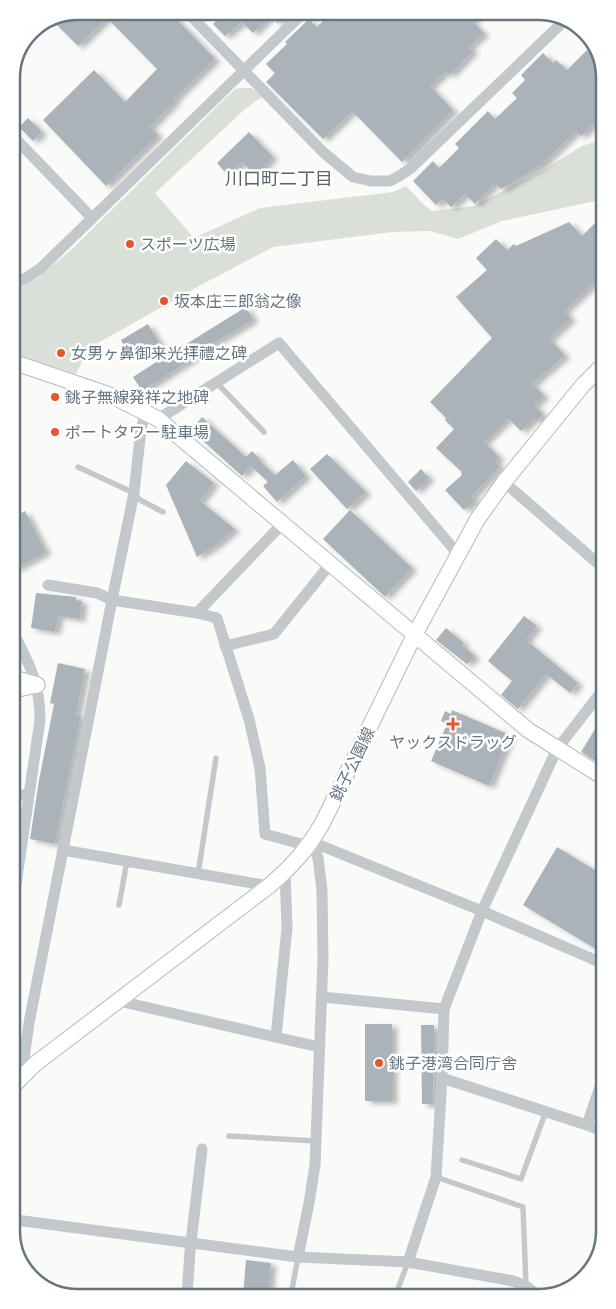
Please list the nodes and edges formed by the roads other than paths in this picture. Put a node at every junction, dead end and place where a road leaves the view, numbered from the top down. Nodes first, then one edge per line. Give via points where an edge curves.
1 (195, 20) edge
2 (297, 20) edge
3 (560, 24) edge
4 (245, 71) junction
5 (20, 143) edge
6 (92, 218) junction
7 (20, 280) edge
8 (20, 365) edge
9 (596, 372) edge
10 (216, 382) junction
11 (152, 415) junction
12 (264, 432) dead end
13 (78, 468) dead end
14 (504, 482) junction
15 (134, 493) junction
16 (163, 512) dead end
17 (284, 523) junction
18 (458, 554) junction
19 (596, 562) edge
20 (330, 563) junction
21 (48, 585) dead end
22 (112, 600) junction
23 (197, 613) junction
24 (416, 634) junction
25 (20, 645) edge
26 (226, 646) junction
27 (20, 680) edge
28 (37, 685) junction
29 (20, 689) edge
30 (596, 698) edge
31 (556, 748) junction
32 (216, 758) dead end
33 (596, 773) edge
34 (20, 795) edge
35 (28, 795) junction
36 (310, 844) junction
37 (63, 850) junction
38 (20, 854) edge
39 (127, 861) junction
40 (285, 872) junction
41 (198, 874) junction
42 (269, 886) junction
43 (119, 905) dead end
44 (482, 911) junction
45 (596, 961) edge
46 (322, 997) junction
47 (119, 1001) junction
48 (444, 1009) junction
49 (276, 1037) junction
50 (319, 1047) junction
51 (20, 1071) edge
52 (442, 1078) junction
53 (20, 1080) edge
54 (596, 1099) edge
55 (546, 1111) junction
56 (587, 1125) junction
57 (596, 1129) edge
58 (229, 1136) dead end
59 (316, 1140) junction
60 (202, 1149) dead end
61 (462, 1160) dead end
62 (436, 1177) junction
63 (20, 1221) edge
64 (191, 1243) junction
65 (298, 1257) junction
66 (408, 1262) junction
67 (188, 1289) edge
68 (292, 1289) edge
69 (398, 1289) edge
70 (525, 1289) edge
71 (528, 1289) edge

1 - 4 street
2 - 4 street
3 - 4 street via 411,168 390,181 353,177 323,152
4 - 6 street
5 - 6 street
6 - 7 street via 41,268
8 - 11 main road via 110,394
9 - 14 main road, 銚子公園線
10 - 11 street
10 - 12 lane
10 - 18 street via 279,344
11 - 15 street via 141,430
11 - 17 main road
13 - 15 lane
14 - 18 main road, 銚子公園線
14 - 19 street
15 - 16 lane via 140,500
15 - 22 street
17 - 20 main road
17 - 23 street
18 - 24 main road, 銚子公園線
20 - 24 main road
20 - 26 street via 274,634
21 - 22 street via 97,593
22 - 23 street
22 - 37 street
23 - 26 street via 216,618
24 - 31 main road via 528,730
24 - 36 main road, 銚子公園線
25 - 28 street
26 - 36 street via 249,719 260,768 265,834
27 - 28 main road
28 - 29 main road
28 - 35 street via 40,720
30 - 31 street
31 - 33 main road
31 - 44 street
32 - 41 lane
34 - 35 street
35 - 38 street
36 - 40 main road, 銚子公園線
36 - 44 street
36 - 46 street via 318,858 322,890
37 - 39 street
37 - 51 street
39 - 41 street
39 - 43 lane
40 - 42 main road, 銚子公園線
40 - 49 street via 287,928
41 - 42 street
42 - 47 main road, 銚子公園線
44 - 45 street
44 - 48 street
46 - 48 street
46 - 50 street
47 - 49 street
47 - 53 main road, 銚子公園線 via 35,1064
48 - 52 street
49 - 50 street
50 - 59 street
52 - 55 street
52 - 62 street
54 - 56 street
55 - 56 street
55 - 61 lane via 521,1179
56 - 57 street
58 - 59 lane
59 - 65 street via 311,1194
60 - 64 street
62 - 66 street
62 - 71 lane via 523,1207
63 - 64 street
64 - 65 street
64 - 67 street
65 - 66 street
65 - 68 lane
66 - 69 lane
66 - 70 street via 513,1281

